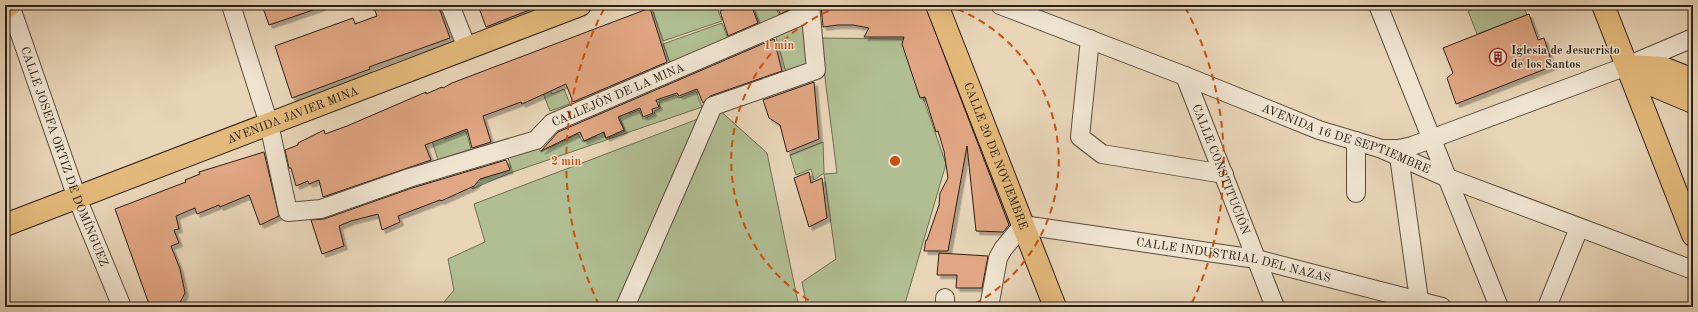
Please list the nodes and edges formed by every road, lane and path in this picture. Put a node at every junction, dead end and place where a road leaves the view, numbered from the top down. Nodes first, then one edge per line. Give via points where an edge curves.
1 (10, 5) edge
2 (231, 5) edge
3 (450, 5) edge
4 (580, 5) edge
5 (937, 5) edge
6 (1000, 5) edge
7 (1378, 5) edge
8 (1603, 5) edge
9 (5, 7) edge
10 (810, 9) edge
11 (1693, 38) edge
12 (1090, 39) junction
13 (467, 48) junction
14 (1627, 66) junction
15 (1185, 76) junction
16 (1693, 80) edge
17 (1693, 102) edge
18 (268, 124) junction
19 (1430, 138) junction
20 (1356, 141) junction
21 (1382, 149) junction
22 (1399, 156) junction
23 (1224, 174) junction
24 (1448, 178) junction
25 (1356, 193) dead end
26 (77, 198) junction
27 (5, 225) edge
28 (1023, 225) junction
29 (1580, 228) junction
30 (1693, 235) edge
31 (1256, 259) junction
32 (1693, 270) edge
33 (1419, 300) junction
34 (122, 307) edge
35 (625, 307) edge
36 (989, 307) edge
37 (1055, 307) edge
38 (1276, 307) edge
39 (1442, 307) edge
40 (1499, 307) edge
41 (1547, 307) edge

1 - 9 main road
1 - 26 street, CALLE JOSEFA ORTIZ DE DOMÍNGUEZ
2 - 18 street
3 - 13 street
4 - 13 main road, AVENIDA JAVIER MINA
5 - 28 main road, CALLE 20 DE NOVIEMBRE
6 - 12 street, AVENIDA 16 DE SEPTIEMBRE
7 - 19 street
8 - 14 main road
10 - 18 street, CALLEJÓN DE LA MINA via 552,123 536,140 409,178 321,209 288,212
10 - 35 street via 816,70 713,106
11 - 14 street
12 - 15 street, AVENIDA 16 DE SEPTIEMBRE
12 - 23 street via 1080,137 1102,154
13 - 18 main road, AVENIDA JAVIER MINA
14 - 16 main road via 1663,68
14 - 17 main road via 1655,86
14 - 19 street
14 - 30 main road
15 - 20 street, AVENIDA 16 DE SEPTIEMBRE via 1319,130
15 - 23 street, CALLE CONSTITUCIÓN
18 - 26 main road, AVENIDA JAVIER MINA
19 - 21 street via 1399,149
19 - 24 street
20 - 21 street, AVENIDA 16 DE SEPTIEMBRE
20 - 25 street
21 - 22 street, AVENIDA 16 DE SEPTIEMBRE
22 - 24 street, AVENIDA 16 DE SEPTIEMBRE
22 - 33 street
23 - 31 street, CALLE CONSTITUCIÓN
24 - 29 street, AVENIDA 16 DE SEPTIEMBRE
24 - 40 street
26 - 27 main road, AVENIDA JAVIER MINA
26 - 34 street, CALLE JOSEFA ORTIZ DE DOMÍNGUEZ
28 - 31 street, CALLE INDUSTRIAL DEL NAZAS
28 - 36 street via 998,258
28 - 37 main road, CALLE 20 DE NOVIEMBRE
29 - 32 street, AVENIDA 16 DE SEPTIEMBRE
29 - 41 street
31 - 33 street, CALLE INDUSTRIAL DEL NAZAS
31 - 38 street, CALLE CONSTITUCIÓN
33 - 39 street, CALLE INDUSTRIAL DEL NAZAS

